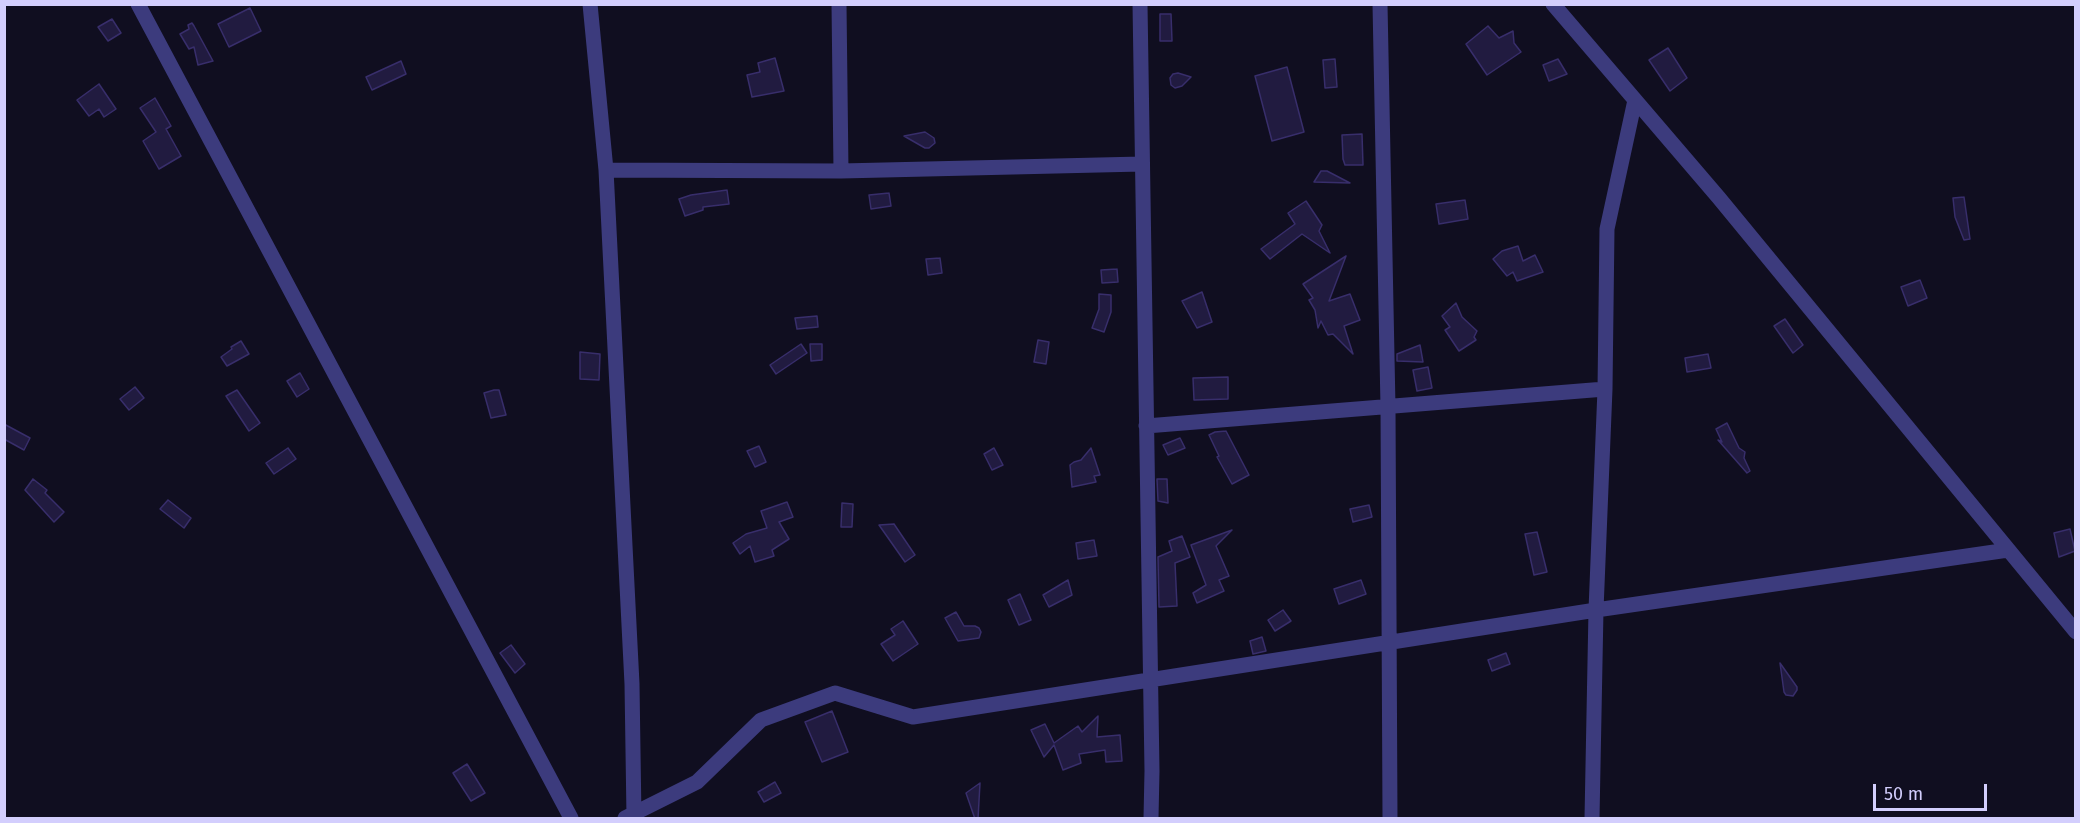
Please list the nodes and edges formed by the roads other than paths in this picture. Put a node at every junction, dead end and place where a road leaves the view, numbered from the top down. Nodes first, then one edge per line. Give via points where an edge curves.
1 (138, 4) edge
2 (590, 4) edge
3 (839, 4) edge
4 (1140, 4) edge
5 (1380, 4) edge
6 (1553, 4) edge
7 (1635, 100) junction
8 (1142, 164) junction
9 (606, 170) junction
10 (841, 171) junction
11 (1605, 389) junction
12 (1388, 407) junction
13 (1146, 426) junction
14 (2008, 550) junction
15 (1596, 610) junction
16 (2076, 632) edge
17 (1389, 644) junction
18 (1150, 679) junction
19 (631, 817) edge
20 (571, 819) edge
21 (1151, 819) edge
22 (1390, 819) edge
23 (1592, 819) edge

1 - 20 street
2 - 9 street
3 - 10 street
4 - 8 street
5 - 12 street
6 - 7 street
7 - 11 street via 1607,229
7 - 14 street
8 - 10 street
8 - 13 street
9 - 10 street
9 - 19 street via 632,684
11 - 12 street
11 - 15 street
12 - 13 street
12 - 17 street
13 - 18 street
14 - 15 street
14 - 16 street
15 - 17 street
15 - 23 street
17 - 18 street
17 - 22 street
18 - 19 street via 913,717 835,693 761,720 697,782
18 - 21 street

